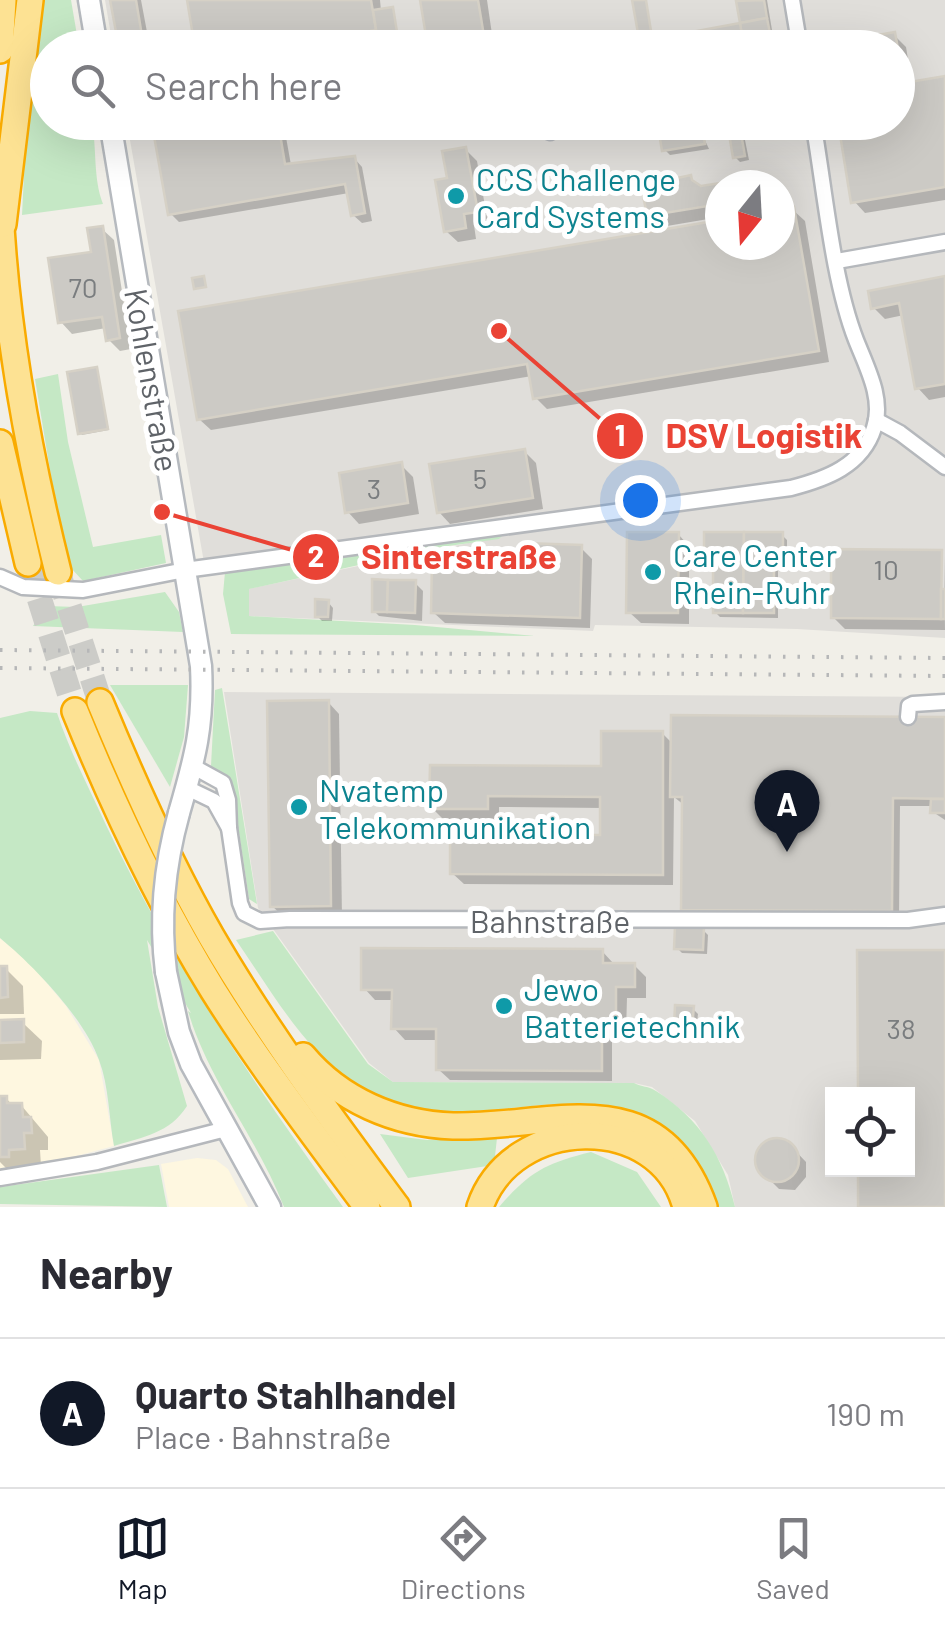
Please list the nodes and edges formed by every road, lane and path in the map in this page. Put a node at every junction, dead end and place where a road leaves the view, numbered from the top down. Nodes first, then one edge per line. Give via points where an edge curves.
1 (3, 0) edge
2 (30, 0) edge
3 (89, 0) edge
4 (792, 0) edge
5 (94, 30) edge
6 (797, 30) edge
7 (0, 50) edge
8 (113, 140) edge
9 (816, 140) edge
10 (0, 209) edge
11 (1, 234) edge
12 (945, 242) edge
13 (837, 260) junction
14 (876, 420) junction
15 (0, 442) edge
16 (945, 467) edge
17 (28, 563) tunnel mouth
18 (185, 570) junction
19 (58, 572) tunnel mouth
20 (0, 576) edge
21 (100, 702) tunnel mouth
22 (945, 702) edge
23 (75, 711) tunnel mouth
24 (908, 717) dead end
25 (194, 767) junction
26 (187, 788) junction
27 (229, 828) junction
28 (945, 915) edge
29 (253, 1003) junction
30 (226, 1129) junction
31 (0, 1178) edge
32 (270, 1207) edge
33 (367, 1207) edge
34 (397, 1207) edge
35 (480, 1207) edge
36 (686, 1207) edge
37 (704, 1207) edge

1 - 7 highway
2 - 11 highway
3 - 5 street
4 - 6 street
8 - 18 street, Kohlenstraße
9 - 13 street
10 - 11 highway
11 - 19 highway via 23,418
12 - 13 street
13 - 14 street
14 - 16 street
14 - 18 street via 854,460 791,488
15 - 17 highway
18 - 20 street via 60,591 23,587
18 - 25 street, Kohlenstraße via 202,666
21 - 29 highway via 154,828
22 - 24 street via 913,704
23 - 33 highway via 130,840 182,937 252,1050
25 - 26 street, Kohlenstraße
25 - 27 street, Bahnstraße via 222,784
26 - 27 street via 214,800
26 - 30 street, Kohlenstraße, bridge via 164,886 166,972 191,1064
27 - 28 street, Bahnstraße via 240,902 244,913 260,921
29 - 34 highway
29 - 37 highway via 275,1018 316,1071 362,1103 398,1118 450,1126 586,1116 618,1120 666,1146 689,1171
30 - 31 street
30 - 32 street, Kohlenstraße
35 - 36 highway via 494,1181 527,1150 580,1134 630,1143 650,1154 677,1184

